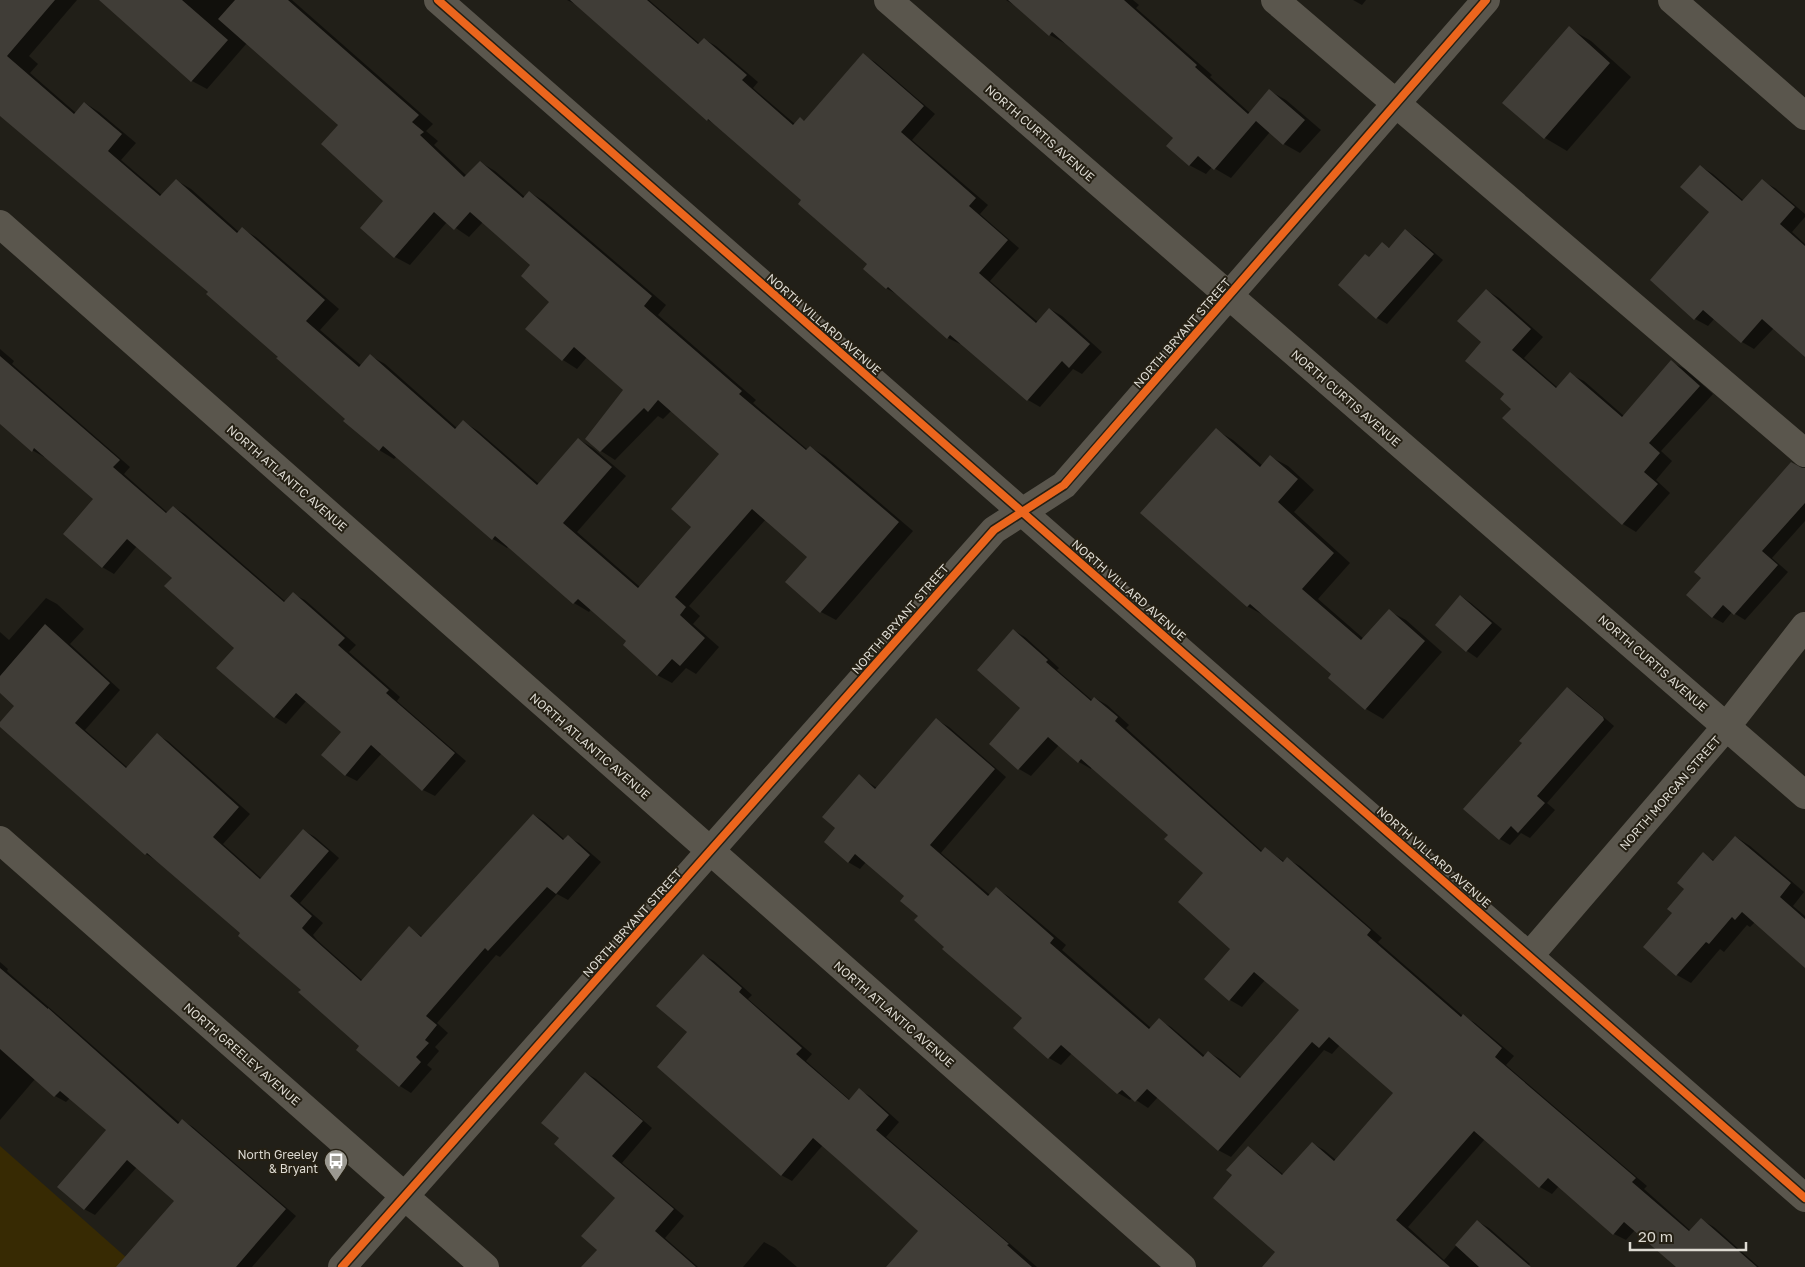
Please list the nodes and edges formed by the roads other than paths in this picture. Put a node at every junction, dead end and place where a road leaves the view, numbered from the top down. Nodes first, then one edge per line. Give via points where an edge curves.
1 (438, 0) edge
2 (888, 0) edge
3 (1275, 0) edge
4 (1486, 0) edge
5 (1672, 0) edge
6 (1396, 104) junction
7 (1805, 116) edge
8 (0, 224) edge
9 (1229, 297) junction
10 (1805, 453) edge
11 (1022, 512) junction
12 (1805, 626) edge
13 (1726, 727) junction
14 (1805, 795) edge
15 (0, 840) edge
16 (710, 852) junction
17 (1530, 955) junction
18 (405, 1196) junction
19 (1805, 1198) edge
20 (342, 1267) edge
21 (485, 1267) edge
22 (1182, 1267) edge

1 - 11 street, NORTH VILLARD AVENUE
2 - 9 street, NORTH CURTIS AVENUE
3 - 6 street
4 - 6 street, NORTH BRYANT STREET
5 - 7 street
6 - 9 street, NORTH BRYANT STREET
6 - 10 street
8 - 16 street, NORTH ATLANTIC AVENUE
9 - 11 street, NORTH BRYANT STREET via 1064,485
9 - 13 street, NORTH CURTIS AVENUE
11 - 16 street, NORTH BRYANT STREET via 994,530
11 - 17 street, NORTH VILLARD AVENUE
12 - 13 street, NORTH MORGAN STREET
13 - 14 street, NORTH CURTIS AVENUE
13 - 17 street, NORTH MORGAN STREET
15 - 18 street, NORTH GREELEY AVENUE
16 - 18 street, NORTH BRYANT STREET
16 - 22 street, NORTH ATLANTIC AVENUE
17 - 19 street, NORTH VILLARD AVENUE
18 - 20 street, NORTH BRYANT STREET
18 - 21 street, NORTH GREELEY AVENUE

